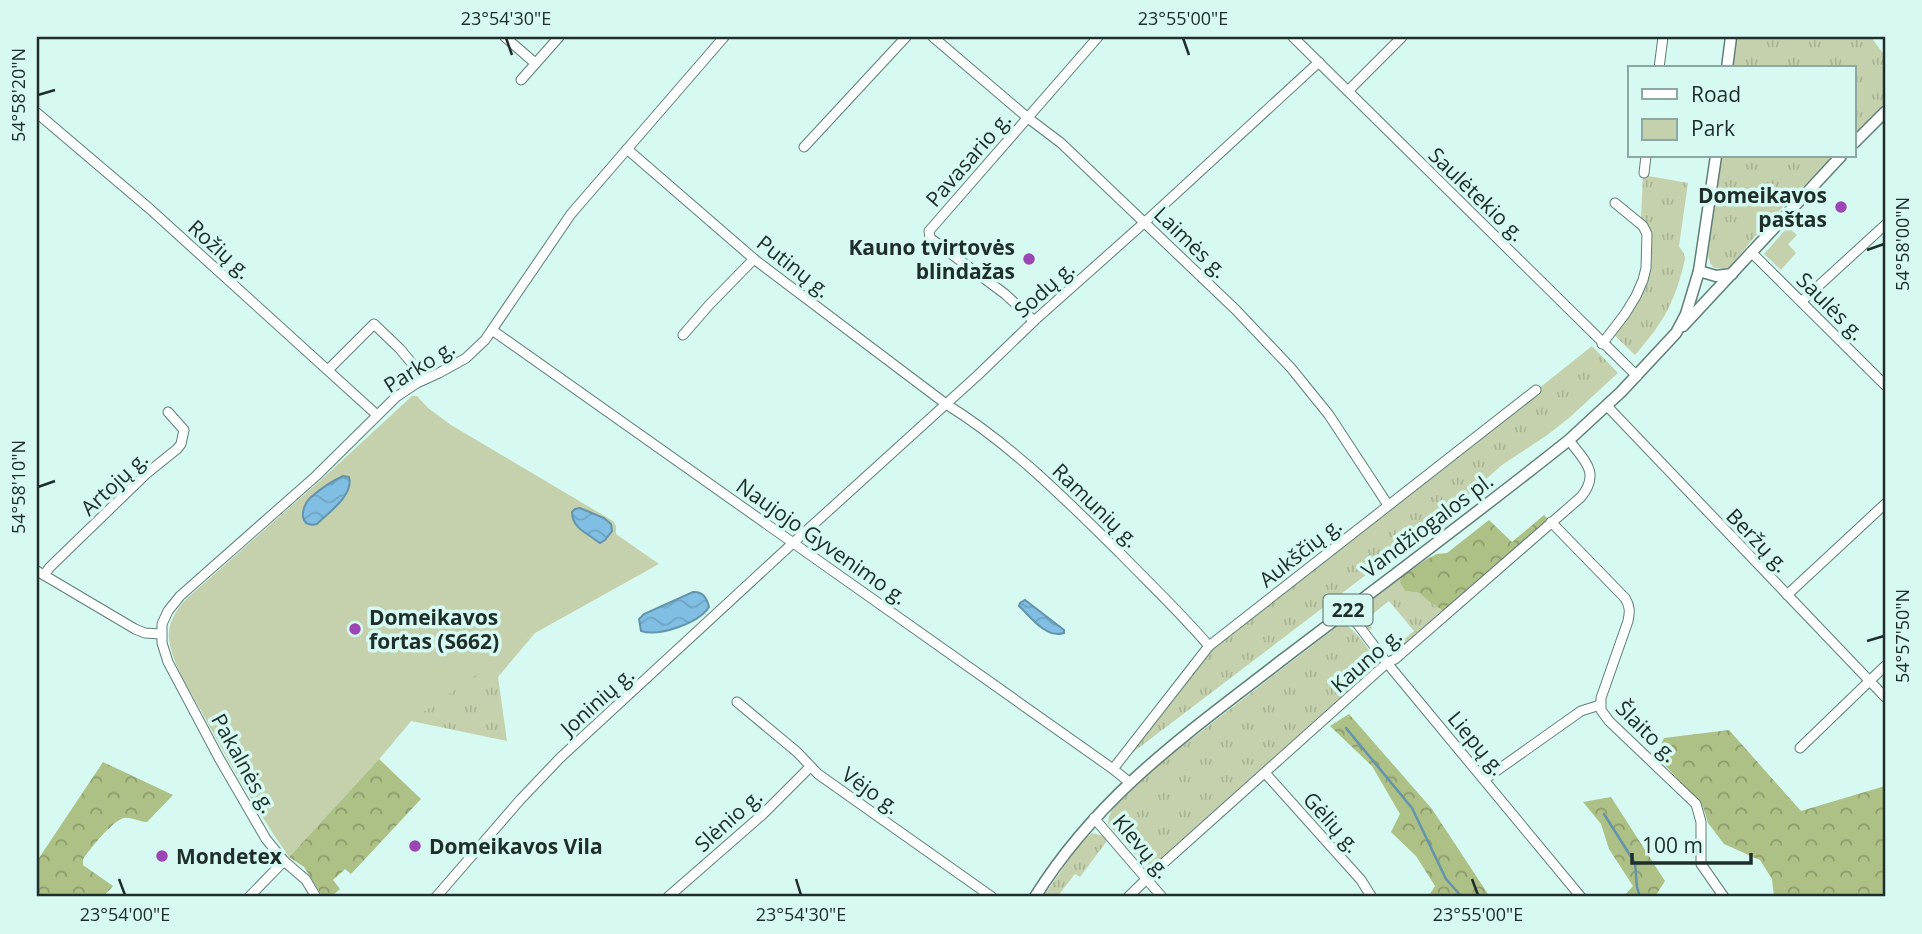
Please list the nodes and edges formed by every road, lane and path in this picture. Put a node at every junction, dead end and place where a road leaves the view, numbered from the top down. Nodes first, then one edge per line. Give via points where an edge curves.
1 (505, 37) edge
2 (559, 37) edge
3 (724, 37) edge
4 (906, 37) edge
5 (933, 37) edge
6 (1098, 37) edge
7 (1293, 37) edge
8 (1402, 37) edge
9 (1663, 37) edge
10 (1731, 37) edge
11 (1319, 62) junction
12 (535, 63) junction
13 (1659, 66) edge
14 (1727, 66) edge
15 (521, 80) dead end
16 (1348, 91) junction
17 (1885, 112) edge
18 (37, 113) edge
19 (1028, 118) junction
20 (1856, 141) edge
21 (804, 146) dead end
22 (627, 149) junction
23 (1646, 158) edge
24 (1716, 158) edge
25 (1839, 158) edge
26 (1644, 173) dead end
27 (1615, 203) dead end
28 (1145, 222) junction
29 (1885, 225) edge
30 (1751, 252) junction
31 (754, 258) junction
32 (1699, 271) junction
33 (1732, 274) junction
34 (1802, 301) junction
35 (1034, 321) junction
36 (492, 330) junction
37 (1676, 333) junction
38 (683, 335) dead end
39 (1602, 344) junction
40 (328, 369) junction
41 (1637, 376) junction
42 (425, 379) junction
43 (1885, 385) edge
44 (1536, 390) dead end
45 (946, 404) junction
46 (1607, 406) junction
47 (168, 412) dead end
48 (377, 415) junction
49 (1569, 440) junction
50 (1885, 504) edge
51 (1388, 505) junction
52 (1551, 523) junction
53 (794, 542) junction
54 (40, 573) edge
55 (1787, 595) junction
56 (1347, 610) junction
57 (160, 634) junction
58 (1209, 646) junction
59 (1388, 663) junction
60 (1885, 667) edge
61 (1870, 681) junction
62 (1885, 697) edge
63 (737, 702) dead end
64 (1600, 705) junction
65 (1800, 748) dead end
66 (810, 767) junction
67 (1113, 769) junction
68 (1265, 773) junction
69 (1485, 779) junction
70 (1129, 782) junction
71 (1094, 818) junction
72 (284, 861) junction
73 (1147, 879) junction
74 (1371, 896) edge
75 (249, 897) edge
76 (316, 897) edge
77 (436, 897) edge
78 (668, 897) edge
79 (992, 897) edge
80 (1035, 897) edge
81 (1128, 897) edge
82 (1162, 897) edge
83 (1581, 897) edge
84 (1724, 897) edge

1 - 12 street
2 - 12 street
3 - 22 street, Parko g.
4 - 21 street
5 - 19 street, Laimės g.
6 - 19 street, Pavasario g.
7 - 11 street, Saulėtekio g.
8 - 16 street
9 - 13 street
10 - 14 main road
11 - 16 street, Saulėtekio g.
11 - 28 street, Sodų g.
12 - 15 street
16 - 39 street, Saulėtekio g.
17 - 20 main road
18 - 40 street, Rožių g.
19 - 28 street, Laimės g.
19 - 35 street, Pavasario g. via 928,233
22 - 31 street, Putinų g.
22 - 36 street, Parko g. via 559,229
23 - 26 street
24 - 32 main road, Vandžiogalos pl. / 222
25 - 30 main road
27 - 39 street via 1647,234 1646,268 1636,296
28 - 35 street, Sodų g.
28 - 51 street, Laimės g. via 1291,369 1329,415
29 - 34 street
30 - 33 main road
30 - 34 street, Saulės g.
31 - 38 street
31 - 45 street, Putinų g.
32 - 33 main road
32 - 37 main road, Vandžiogalos pl. / 222
33 - 37 main road
34 - 43 street, Saulės g.
35 - 45 street, Sodų g.
36 - 42 street, Parko g. via 471,354
36 - 53 street, Naujojo Gyvenimo g.
37 - 41 main road, Vandžiogalos pl. / 222
39 - 41 street, Saulėtekio g.
40 - 42 street via 374,324
40 - 48 street, Rožių g.
41 - 46 main road, Vandžiogalos pl. / 222
42 - 48 street, Parko g.
44 - 51 street, Aukščių g.
45 - 53 street, Sodų g.
45 - 58 street, Ramunių g. via 1044,478
46 - 49 main road, Vandžiogalos pl. / 222
46 - 55 street, Beržų g.
47 - 54 street, Artojų g. via 184,430 180,447
48 - 57 street, Parko g. via 316,476 180,596 165,616
49 - 52 street, Kauno g. via 1588,467 1591,482
49 - 56 main road, Vandžiogalos pl. / 222
50 - 55 street
51 - 58 street, Aukščių g.
52 - 59 street, Kauno g.
52 - 64 street, Šlaito g. via 1629,607
53 - 67 street, Naujojo Gyvenimo g.
53 - 77 street, Joninių g. via 560,758
54 - 57 street via 135,629
55 - 61 street, Beržų g.
56 - 59 street, Liepų g.
56 - 70 main road, Vandžiogalos pl. / 222
57 - 72 street, Pakalnės g. via 168,662 219,758
58 - 67 street, Aukščių g.
59 - 68 street, Kauno g.
59 - 69 street, Liepų g.
60 - 61 street
61 - 62 street, Beržų g.
61 - 65 street
63 - 66 street, Vėjo g.
64 - 69 street via 1581,711
64 - 84 street, Šlaito g. via 1603,715 1696,804 1701,864
66 - 78 street, Slėnio g.
66 - 79 street, Vėjo g.
67 - 70 street, Naujojo Gyvenimo g.
68 - 73 street, Kauno g.
68 - 74 street, Gėlių g.
69 - 83 street, Liepų g.
70 - 71 main road, Vandžiogalos pl. / 222
71 - 73 street, Klevų g.
71 - 80 main road, Vandžiogalos pl. / 222
72 - 75 street
72 - 76 street, Pakalnės g. via 306,880
73 - 81 street, Kauno g.
73 - 82 street, Klevų g.

